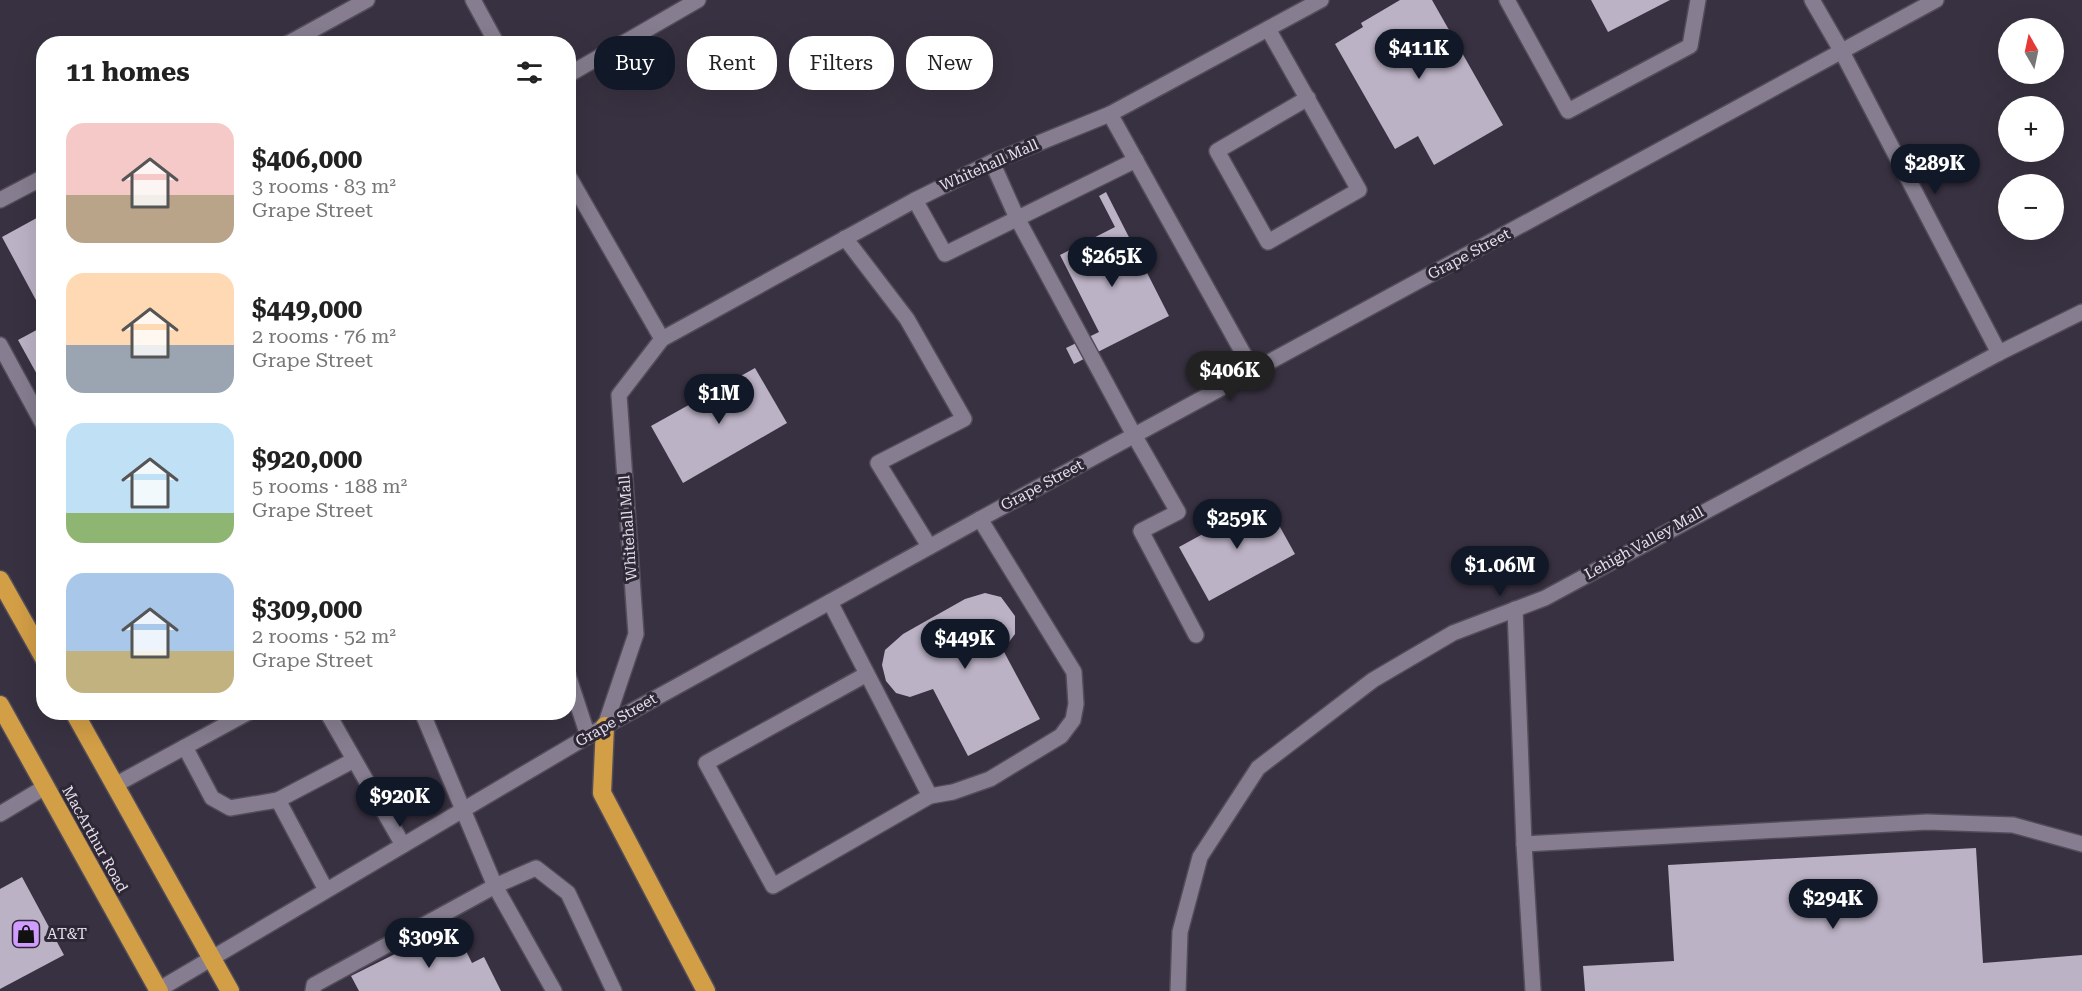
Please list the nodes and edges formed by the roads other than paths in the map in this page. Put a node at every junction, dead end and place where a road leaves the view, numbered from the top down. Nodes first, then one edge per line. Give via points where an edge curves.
1 (367, 0) edge
2 (473, 0) edge
3 (698, 0) edge
4 (1321, 0) edge
5 (1507, 0) edge
6 (1698, 0) edge
7 (1812, 0) edge
8 (1936, 0) edge
9 (1268, 29) junction
10 (302, 36) edge
11 (493, 36) edge
12 (1842, 52) junction
13 (576, 70) edge
14 (1308, 98) junction
15 (1110, 114) junction
16 (1136, 160) junction
17 (992, 162) junction
18 (36, 181) edge
19 (576, 192) edge
20 (0, 200) edge
21 (915, 200) junction
22 (1017, 218) junction
23 (845, 238) junction
24 (2082, 312) edge
25 (662, 339) junction
26 (0, 345) edge
27 (1999, 352) junction
28 (1253, 371) junction
29 (36, 411) edge
30 (1134, 435) junction
31 (980, 519) junction
32 (929, 546) junction
33 (0, 580) edge
34 (830, 602) junction
35 (1515, 609) junction
36 (1196, 635) dead end
37 (36, 644) edge
38 (867, 674) junction
39 (576, 699) edge
40 (0, 705) edge
41 (78, 720) edge
42 (234, 720) edge
43 (332, 720) edge
44 (425, 720) edge
45 (605, 726) junction
46 (588, 736) junction
47 (185, 747) junction
48 (354, 760) junction
49 (115, 785) junction
50 (45, 787) junction
51 (930, 796) junction
52 (278, 800) junction
53 (464, 809) junction
54 (0, 814) edge
55 (1524, 844) junction
56 (2082, 844) edge
57 (403, 845) junction
58 (495, 886) junction
59 (326, 890) junction
60 (212, 958) junction
61 (158, 991) edge
62 (230, 991) edge
63 (313, 991) edge
64 (554, 991) edge
65 (614, 991) edge
66 (706, 991) edge
67 (1178, 991) edge
68 (1533, 991) edge

1 - 10 main road
2 - 11 main road
3 - 13 main road
4 - 9 main road, Whitehall Mall
5 - 6 main road via 1568,111 1690,46
7 - 12 main road
8 - 12 main road, Grape Street
9 - 14 main road
9 - 15 main road, Whitehall Mall
12 - 27 main road
12 - 28 main road, Grape Street
14 - 14 main road via 1359,190 1268,242 1217,150
15 - 16 main road
15 - 17 main road, Whitehall Mall
16 - 22 main road
16 - 28 main road
17 - 21 main road, Whitehall Mall
17 - 22 main road
18 - 20 main road
19 - 25 main road
21 - 22 main road via 945,254
21 - 23 main road, Whitehall Mall
22 - 30 main road
23 - 25 main road, Whitehall Mall
23 - 32 main road via 907,319 964,419 878,463
24 - 27 main road, Lehigh Valley Mall
25 - 45 main road, Whitehall Mall via 619,395 636,634
26 - 29 main road
27 - 35 main road, Lehigh Valley Mall via 1545,598
28 - 30 main road, Grape Street
30 - 31 main road, Grape Street
30 - 36 main road via 1178,512 1141,531
31 - 32 main road, Grape Street
31 - 51 main road via 1074,672 1076,704 1073,720 1061,736 990,779
32 - 34 main road, Grape Street
33 - 37 highway
34 - 38 main road
34 - 45 main road, Grape Street
35 - 55 main road
35 - 67 main road, Lehigh Valley Mall via 1453,633 1373,680 1258,768 1200,857 1180,932
38 - 51 main road
38 - 51 main road via 706,763 773,886
39 - 46 main road
40 - 50 highway, MacArthur Road
41 - 49 highway
42 - 47 main road
43 - 48 main road
44 - 53 main road
45 - 46 main road, Grape Street
45 - 66 highway via 602,793
46 - 53 main road, Grape Street
47 - 49 main road
47 - 52 main road via 212,798 231,808
48 - 52 main road
48 - 57 main road
49 - 60 highway
50 - 54 main road
50 - 61 highway, MacArthur Road
52 - 59 main road
53 - 57 main road, Grape Street
53 - 58 main road
55 - 56 main road via 1928,822 2013,825
55 - 68 main road
57 - 59 main road, Grape Street
58 - 63 main road via 314,985
58 - 64 main road
58 - 65 main road via 536,868 568,893
59 - 60 main road, Grape Street
60 - 61 main road, Grape Street
60 - 62 highway

